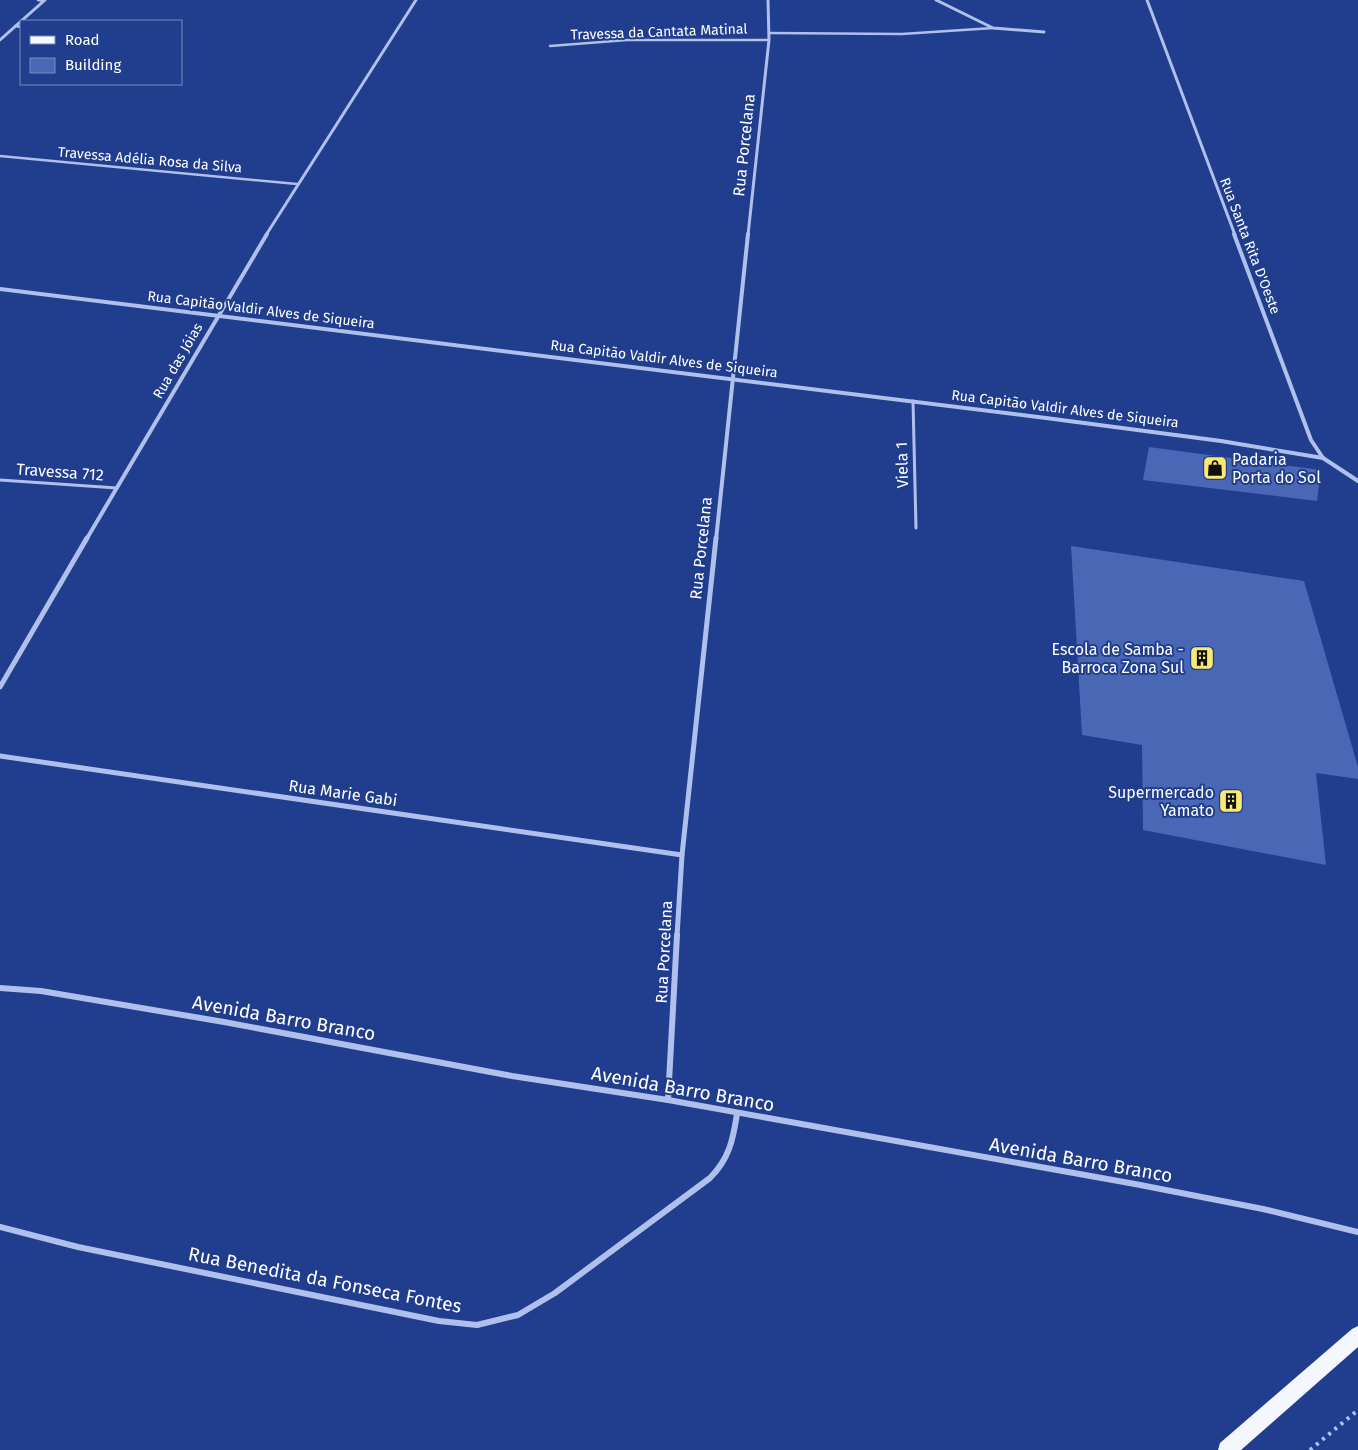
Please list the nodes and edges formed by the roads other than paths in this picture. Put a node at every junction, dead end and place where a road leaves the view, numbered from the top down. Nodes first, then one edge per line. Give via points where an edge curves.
1 (38, 0) edge
2 (44, 0) edge
3 (416, 0) edge
4 (768, 0) edge
5 (936, 0) edge
6 (1147, 0) edge
7 (22, 20) edge
8 (20, 22) edge
9 (15, 26) junction
10 (20, 27) edge
11 (993, 28) junction
12 (1044, 32) dead end
13 (769, 33) junction
14 (0, 40) edge
15 (769, 40) junction
16 (550, 46) dead end
17 (0, 156) edge
18 (297, 184) junction
19 (0, 289) edge
20 (218, 315) junction
21 (732, 378) junction
22 (912, 401) junction
23 (1323, 458) junction
24 (0, 480) edge
25 (1358, 481) edge
26 (117, 488) junction
27 (916, 528) dead end
28 (0, 687) edge
29 (0, 756) edge
30 (682, 855) junction
31 (0, 988) edge
32 (668, 1100) junction
33 (737, 1114) junction
34 (0, 1227) edge
35 (1358, 1232) edge
36 (1358, 1335) edge
37 (1226, 1450) edge

1 - 2 lane
2 - 7 street
3 - 18 street, Rua das Jóias
4 - 13 street, Rua Porcelana
5 - 11 street
6 - 23 street, Rua Santa Rita D'Oeste via 1301,414 1311,440
8 - 9 street
9 - 10 lane
9 - 14 street
11 - 12 street
11 - 13 lane via 902,34
13 - 15 street, Rua Porcelana
15 - 16 lane, Travessa da Cantata Matinal via 628,40
15 - 21 street, Rua Porcelana
17 - 18 lane, Travessa Adélia Rosa da Silva
18 - 20 street, Rua das Jóias
19 - 20 street, Rua Capitão Valdir Alves de Siqueira
20 - 21 street, Rua Capitão Valdir Alves de Siqueira
20 - 26 street, Rua das Jóias
21 - 22 street, Rua Capitão Valdir Alves de Siqueira
21 - 30 street, Rua Porcelana
22 - 23 street, Rua Capitão Valdir Alves de Siqueira via 1221,441
22 - 27 lane, Viela 1
23 - 25 street, Rua Santa Rita D'Oeste
24 - 26 lane, Travessa 712
26 - 28 street, Rua das Jóias
29 - 30 street, Rua Marie Gabi
30 - 32 street, Rua Porcelana
31 - 32 street, Avenida Barro Branco via 41,991 214,1020 512,1076
32 - 33 street, Avenida Barro Branco
33 - 34 street, Rua Benedita da Fonseca Fontes via 732,1150 723,1166 710,1178 555,1293 518,1314 478,1325 439,1321 78,1247
33 - 35 street, Avenida Barro Branco via 1135,1184
36 - 37 main road

